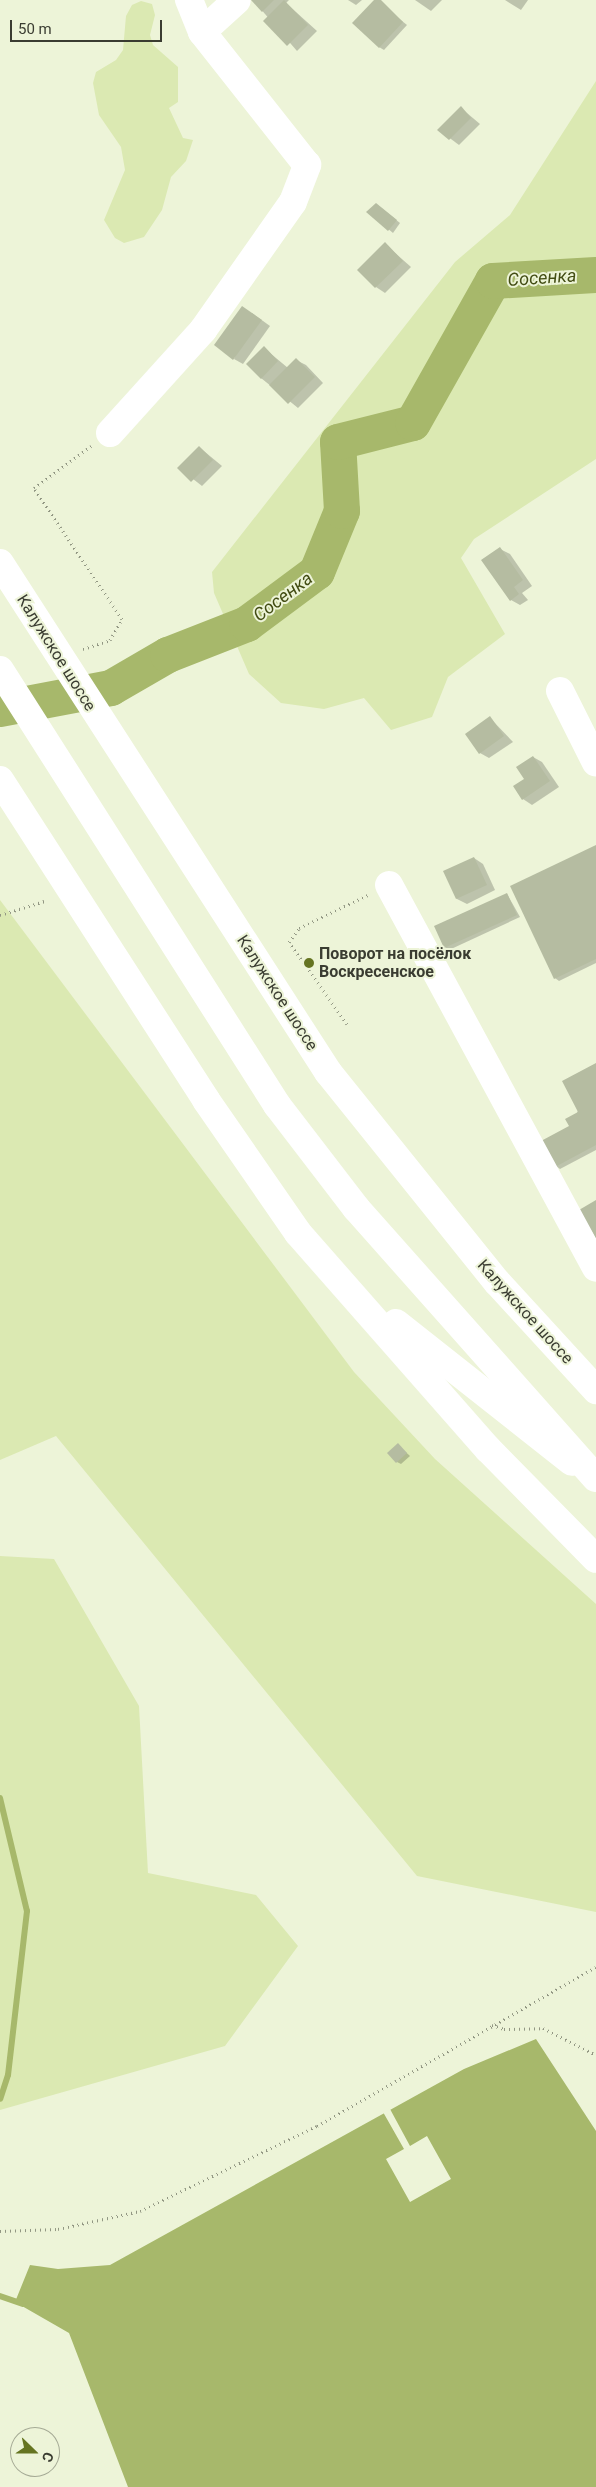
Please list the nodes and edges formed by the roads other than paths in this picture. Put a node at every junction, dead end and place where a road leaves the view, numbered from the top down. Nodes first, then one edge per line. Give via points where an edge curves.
1 (189, 0) edge
2 (237, 0) edge
3 (202, 32) junction
4 (110, 433) road end
5 (0, 563) edge
6 (0, 670) edge
7 (560, 691) dead end
8 (596, 763) edge
9 (0, 780) edge
10 (389, 885) road end
11 (596, 1268) edge
12 (335, 1273) junction
13 (596, 1390) edge
14 (596, 1479) edge
15 (596, 1559) edge

1 - 3 main road
2 - 3 main road
3 - 4 main road via 307,165 294,202 203,330
5 - 13 main road, Калужское шоссе via 63,651 140,782 328,1072 497,1282
6 - 14 main road via 277,1105 356,1208
7 - 8 main road
9 - 12 main road via 206,1100 298,1233
10 - 11 main road
12 - 14 main road
12 - 15 main road via 488,1449

